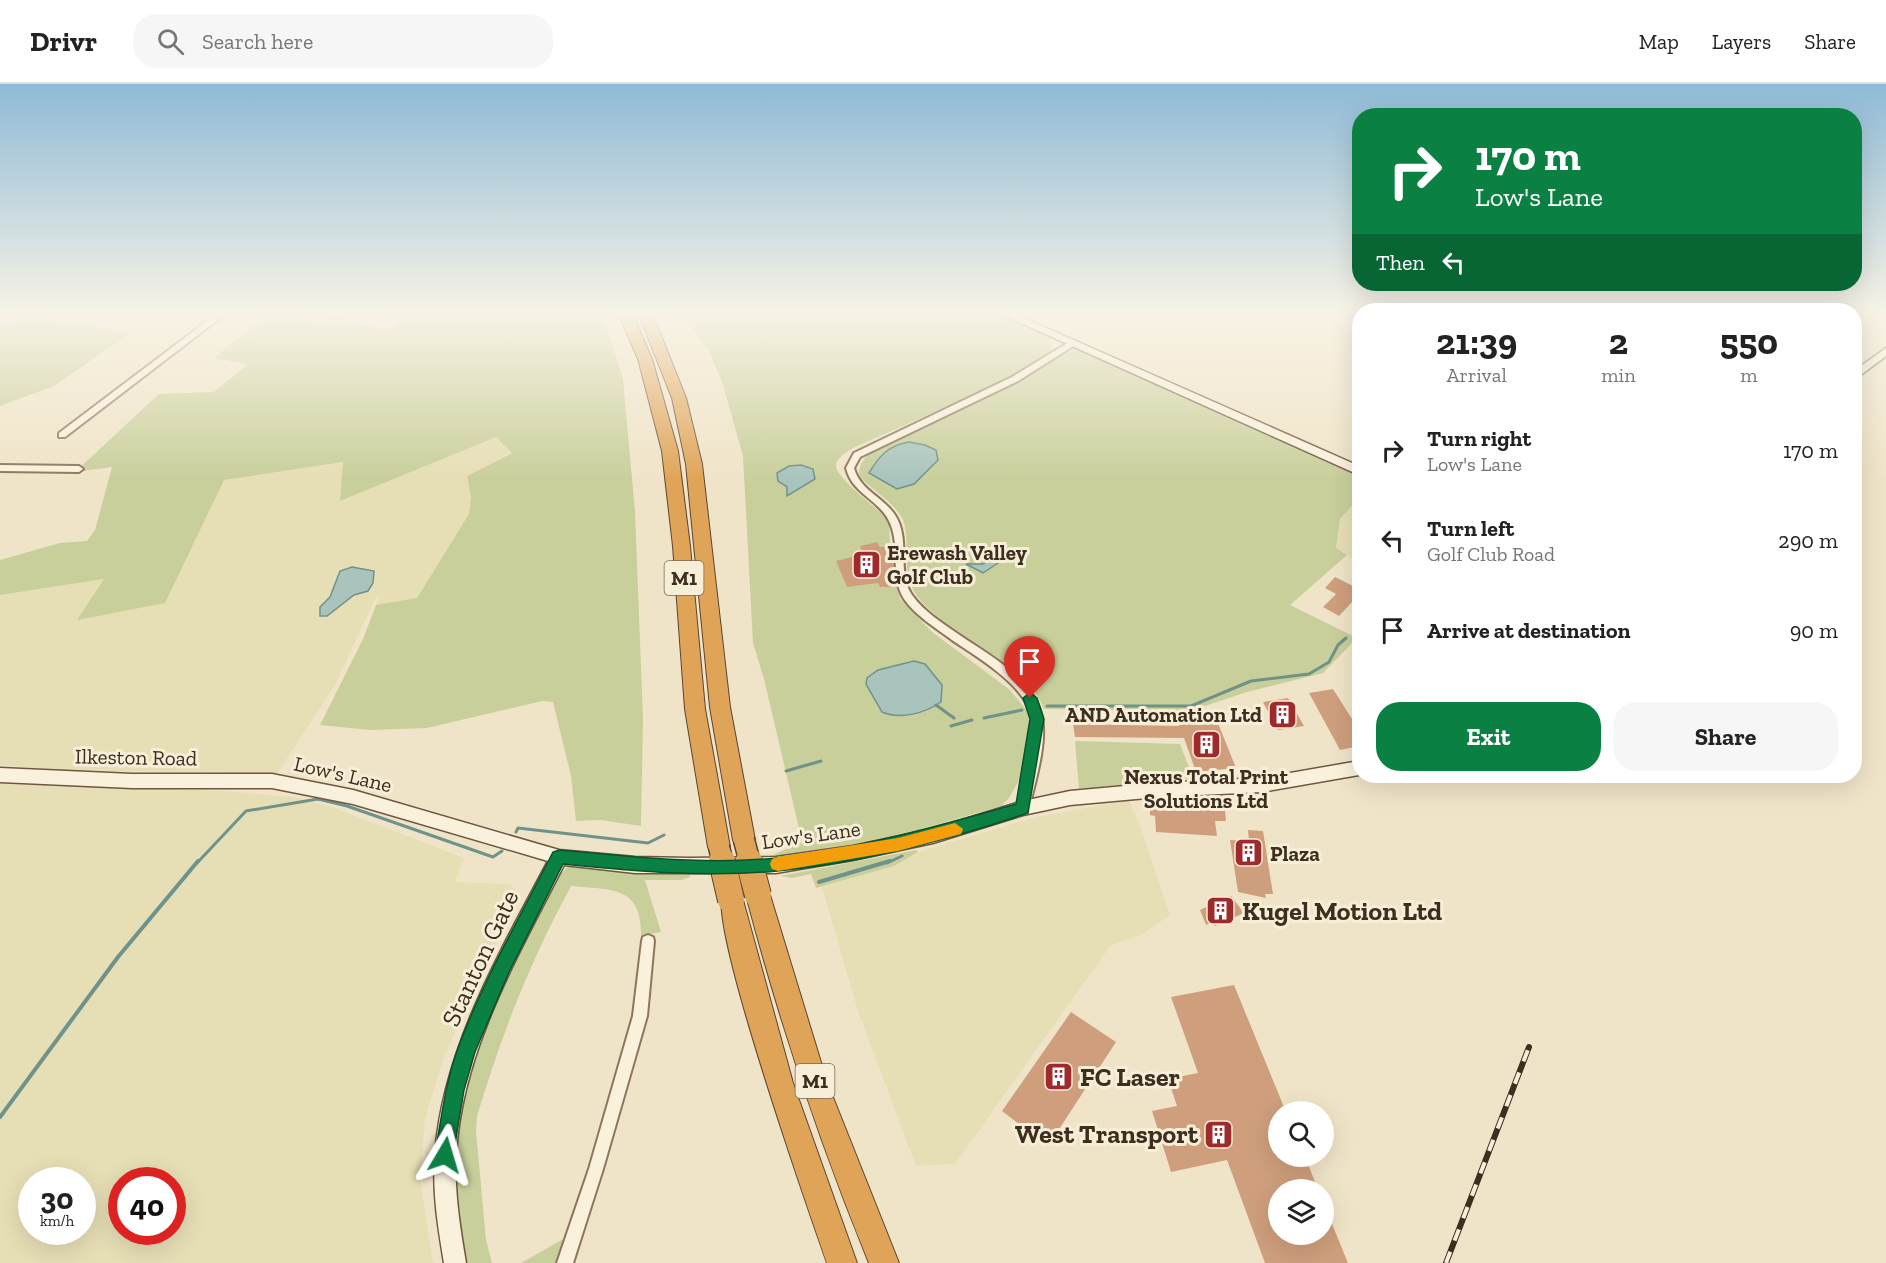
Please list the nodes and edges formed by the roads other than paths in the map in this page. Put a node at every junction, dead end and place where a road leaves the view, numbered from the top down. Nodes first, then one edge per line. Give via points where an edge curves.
1 (150, 370) edge
2 (648, 370) edge
3 (668, 370) edge
4 (1030, 370) edge
5 (1134, 370) edge
6 (62, 435) dead end
7 (0, 468) edge
8 (1352, 468) edge
9 (79, 469) dead end
10 (1352, 769) edge
11 (0, 775) edge
12 (272, 781) joint
13 (1023, 808) junction
14 (559, 857) junction
15 (648, 941) dead end
16 (455, 1263) edge
17 (565, 1263) edge
18 (842, 1263) edge
19 (884, 1263) edge

1 - 6 street
2 - 18 highway, M1, bridge via 671,452 693,690 719,847 754,998 777,1076
3 - 19 highway, M1, bridge via 679,398 694,464 720,707 744,840 770,944 823,1105
4 - 13 street via 857,455 850,468 852,479 895,522 902,583 909,599 947,633 1000,669 1034,705 1035,741
5 - 8 street
7 - 9 street
10 - 13 street, Low's Lane via 1262,785 1120,792
11 - 12 street, Ilkeston Road via 132,781
12 - 14 street, Low's Lane via 353,796
13 - 14 street, Low's Lane via 898,844 776,865 652,866
14 - 16 street, Stanton Gate via 482,1011 454,1090 445,1155 446,1204
15 - 17 street via 640,1016

